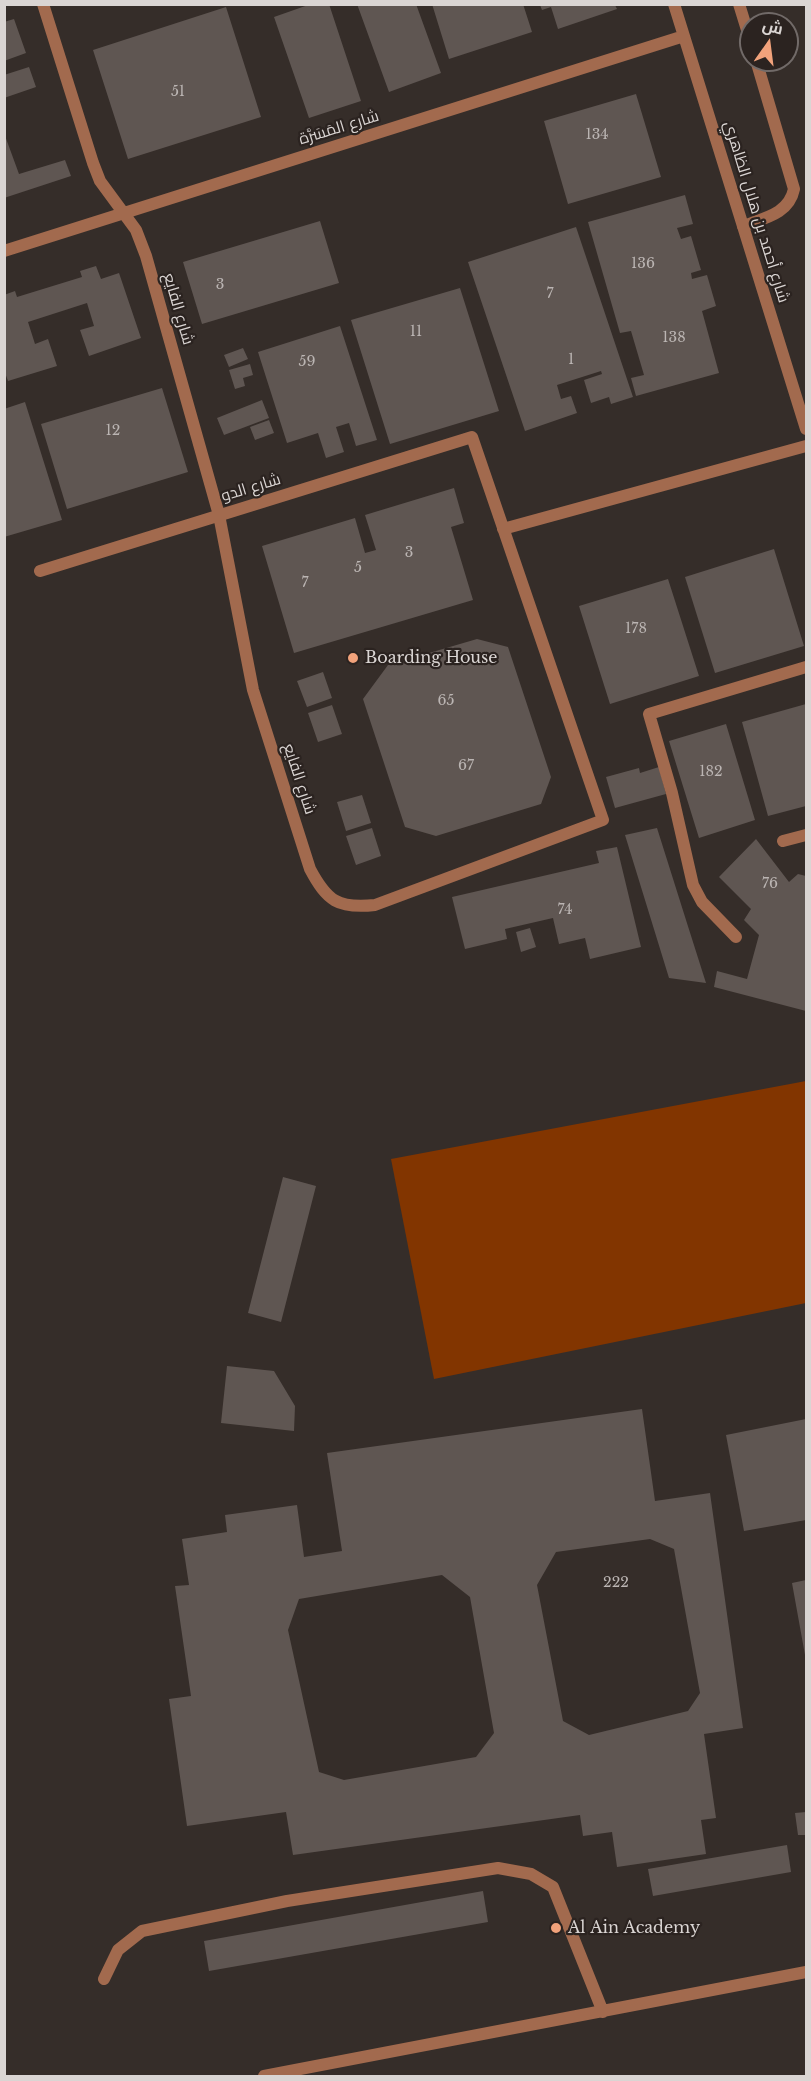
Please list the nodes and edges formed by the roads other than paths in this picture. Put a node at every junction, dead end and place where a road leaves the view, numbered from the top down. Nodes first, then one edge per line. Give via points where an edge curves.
1 (43, 4) edge
2 (674, 4) edge
3 (684, 36) junction
4 (760, 72) edge
5 (125, 213) junction
6 (743, 226) junction
7 (4, 251) edge
8 (807, 429) edge
9 (472, 437) joint
10 (807, 446) edge
11 (219, 515) junction
12 (503, 529) junction
13 (40, 571) dead end
14 (807, 667) edge
15 (807, 835) edge
16 (783, 841) dead end
17 (736, 937) dead end
18 (807, 1972) edge
19 (104, 1979) dead end
20 (603, 2012) junction
21 (264, 2076) edge

1 - 5 street, شارع الفايع via 100,181
2 - 3 street, شارع أحمد بن هلال الظاهري
3 - 5 street, شارع المَسَرَّة
3 - 6 street, شارع أحمد بن هلال الظاهري
4 - 6 street via 794,189 784,210
5 - 7 street, شارع المَسَرَّة
5 - 11 street, شارع الفايع via 146,256
6 - 8 street, شارع أحمد بن هلال الظاهري
9 - 11 street, شارع الدو
9 - 12 street, شارع الفايع
10 - 12 street
11 - 12 street, شارع الفايع via 253,690 310,869 321,891 335,902 354,907 375,905 603,820
11 - 13 street, شارع الدو
14 - 17 street via 649,714 693,885 702,902
15 - 16 street
18 - 20 street
19 - 20 street via 118,1950 142,1931 287,1901 498,1868 531,1874 554,1887
20 - 21 street

